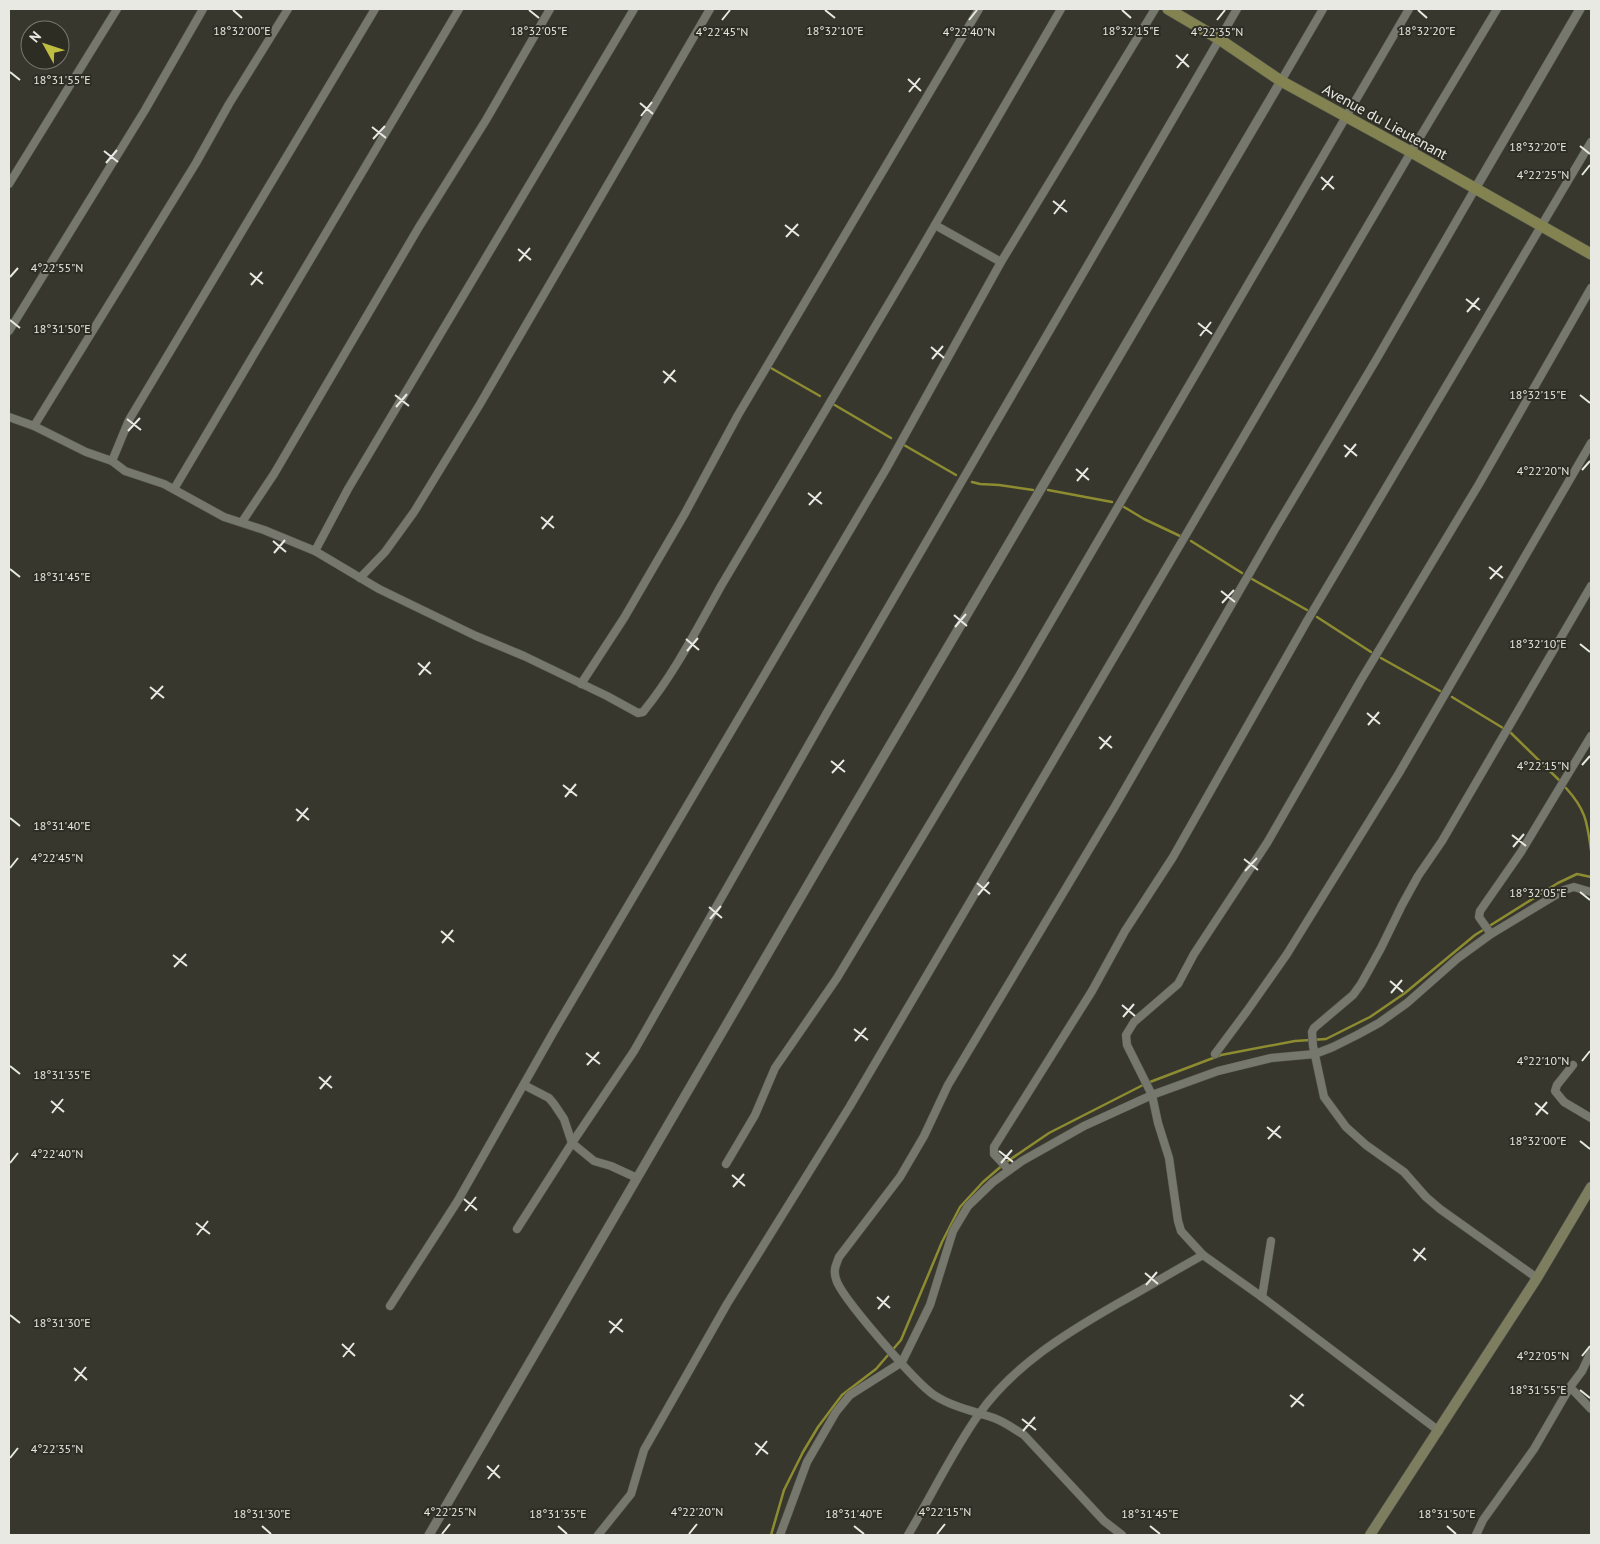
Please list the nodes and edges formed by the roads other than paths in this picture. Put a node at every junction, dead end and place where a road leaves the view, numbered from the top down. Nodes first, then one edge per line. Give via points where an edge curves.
1 (116, 9) edge
2 (203, 9) edge
3 (288, 9) edge
4 (374, 9) edge
5 (459, 9) edge
6 (550, 9) edge
7 (634, 9) edge
8 (710, 9) edge
9 (979, 9) edge
10 (1061, 9) edge
11 (1155, 9) edge
12 (1168, 9) edge
13 (1236, 9) edge
14 (1324, 9) edge
15 (1408, 9) edge
16 (1497, 9) edge
17 (1580, 9) edge
18 (1219, 39) junction
19 (1281, 81) junction
20 (1346, 117) junction
21 (1591, 142) edge
22 (1411, 152) junction
23 (9, 184) edge
24 (1475, 189) junction
25 (935, 225) junction
26 (1542, 226) junction
27 (1591, 254) edge
28 (1001, 262) junction
29 (1591, 288) edge
30 (9, 331) edge
31 (9, 417) edge
32 (34, 426) junction
33 (1591, 443) edge
34 (112, 461) junction
35 (174, 489) junction
36 (242, 522) junction
37 (315, 551) junction
38 (360, 578) junction
39 (1591, 586) edge
40 (581, 684) junction
41 (1591, 736) edge
42 (1591, 892) edge
43 (1489, 932) junction
44 (1314, 1050) junction
45 (1214, 1054) dead end
46 (1573, 1065) dead end
47 (524, 1085) junction
48 (1152, 1095) junction
49 (1591, 1118) edge
50 (572, 1143) junction
51 (726, 1164) dead end
52 (1009, 1170) junction
53 (637, 1178) junction
54 (1591, 1187) edge
55 (517, 1229) dead end
56 (1271, 1242) dead end
57 (1203, 1255) junction
58 (1537, 1278) junction
59 (1262, 1297) junction
60 (390, 1306) dead end
61 (1591, 1352) edge
62 (902, 1362) junction
63 (1570, 1387) junction
64 (1591, 1409) edge
65 (979, 1414) junction
66 (1439, 1431) junction
67 (429, 1535) edge
68 (598, 1535) edge
69 (780, 1535) edge
70 (908, 1535) edge
71 (1122, 1535) edge
72 (1370, 1535) edge
73 (1476, 1535) edge

1 - 23 street
2 - 30 street
3 - 32 street
4 - 34 street via 129,420
5 - 35 street
6 - 36 street via 274,474
7 - 37 street via 348,488
8 - 38 street via 414,512 385,552
9 - 40 street via 738,415 624,618
10 - 25 street
11 - 28 street
12 - 18 main road, Avenue du Lieutenant
13 - 18 street
14 - 19 street
15 - 20 street
16 - 22 street
17 - 24 street
18 - 19 main road, Avenue du Lieutenant
18 - 50 street via 634,1051
19 - 20 main road, Avenue du Lieutenant
19 - 53 street
20 - 22 main road, Avenue du Lieutenant
20 - 51 street via 894,886 837,978 775,1068 755,1115
21 - 26 street
22 - 24 main road, Avenue du Lieutenant
22 - 68 street via 865,1080 727,1304 644,1450 631,1494
24 - 26 main road, Avenue du Lieutenant
24 - 62 street via 948,1085 900,1177 834,1269 842,1291
25 - 28 street
25 - 40 street via 678,662 650,704 638,713
26 - 27 main road, Avenue du Lieutenant
26 - 52 street via 1307,621 1173,857 994,1147 994,1154
28 - 47 street via 886,469
29 - 48 street via 1267,843 1178,984 1134,1022 1126,1035 1127,1045
31 - 32 street
32 - 34 street
33 - 45 street via 1399,773 1287,954
34 - 35 street via 125,471
35 - 36 street via 224,517
36 - 37 street
37 - 38 street
38 - 40 street
39 - 44 street via 1414,884 1361,984 1314,1028
41 - 43 street via 1521,852 1480,911 1479,917
42 - 43 street via 1574,887 1564,890
43 - 44 street via 1379,1023 1333,1047
44 - 48 street via 1218,1071
44 - 58 street via 1324,1097 1346,1127 1404,1172 1440,1209
46 - 49 street via 1555,1091 1564,1102
47 - 50 street via 550,1098 564,1119
47 - 60 street via 457,1202
48 - 52 street via 1084,1126
48 - 57 street via 1169,1158 1181,1231
50 - 53 street via 594,1161
50 - 55 street
52 - 62 street via 968,1206 953,1231 930,1305
53 - 67 street
54 - 58 main road
56 - 59 street
57 - 59 street
57 - 65 street via 1048,1346 1010,1378
58 - 66 main road
59 - 66 street
61 - 63 street via 1582,1372
62 - 65 street via 933,1394
62 - 69 street via 850,1395 836,1412 807,1462
63 - 64 street
63 - 73 street via 1534,1449 1483,1520
65 - 70 street
65 - 71 street via 1024,1435 1104,1521
66 - 72 main road

